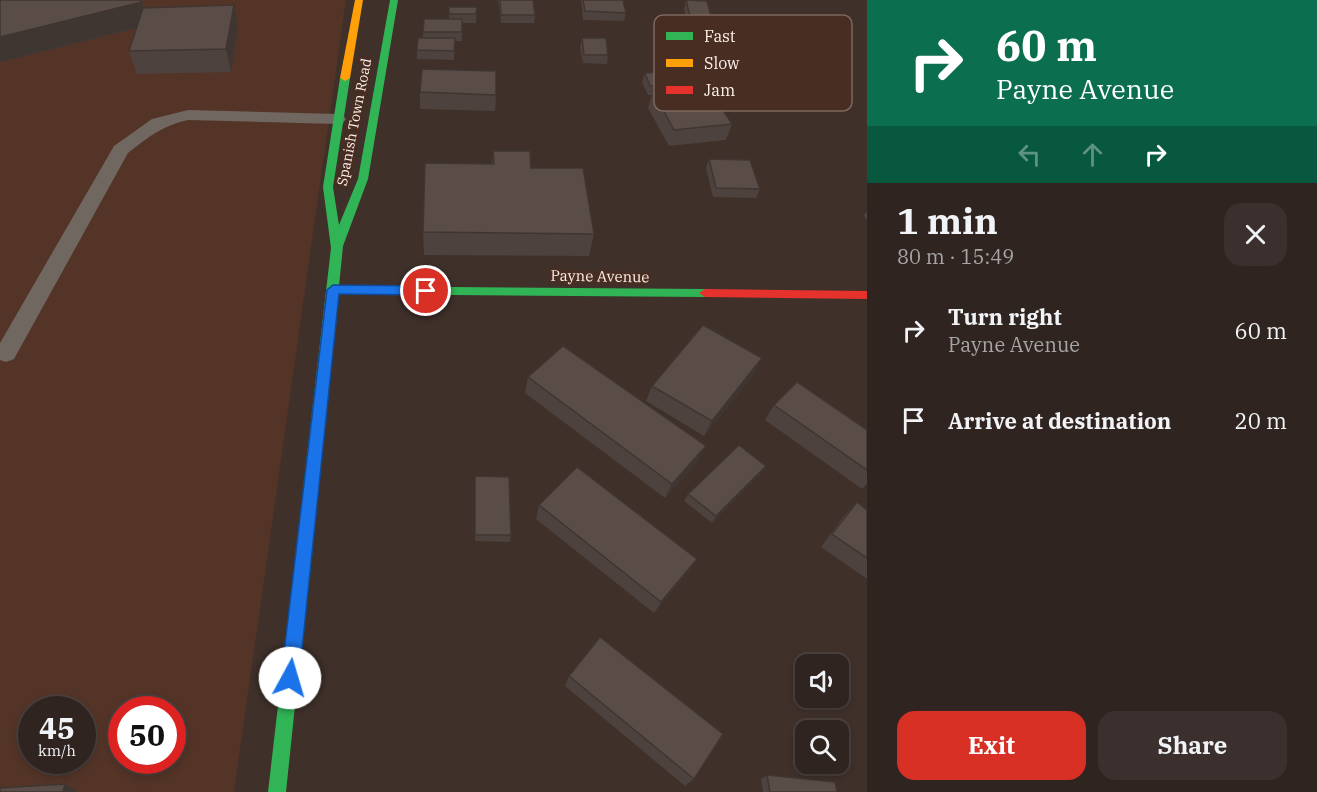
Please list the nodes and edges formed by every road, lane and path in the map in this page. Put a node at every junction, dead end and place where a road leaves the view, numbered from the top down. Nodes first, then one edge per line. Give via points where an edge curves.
1 (358, 0) edge
2 (394, 0) edge
3 (337, 119) junction
4 (337, 248) junction
5 (333, 290) junction
6 (867, 295) edge
7 (6, 353) dead end
8 (277, 792) edge

1 - 3 main road, Spanish Town Road
2 - 4 main road, Spanish Town Road via 363,179
3 - 4 main road, Spanish Town Road via 328,187
3 - 7 lane via 188,115 165,118 147,129 121,150
4 - 5 main road, Spanish Town Road
5 - 6 main road, Payne Avenue
5 - 8 main road, Spanish Town Road

